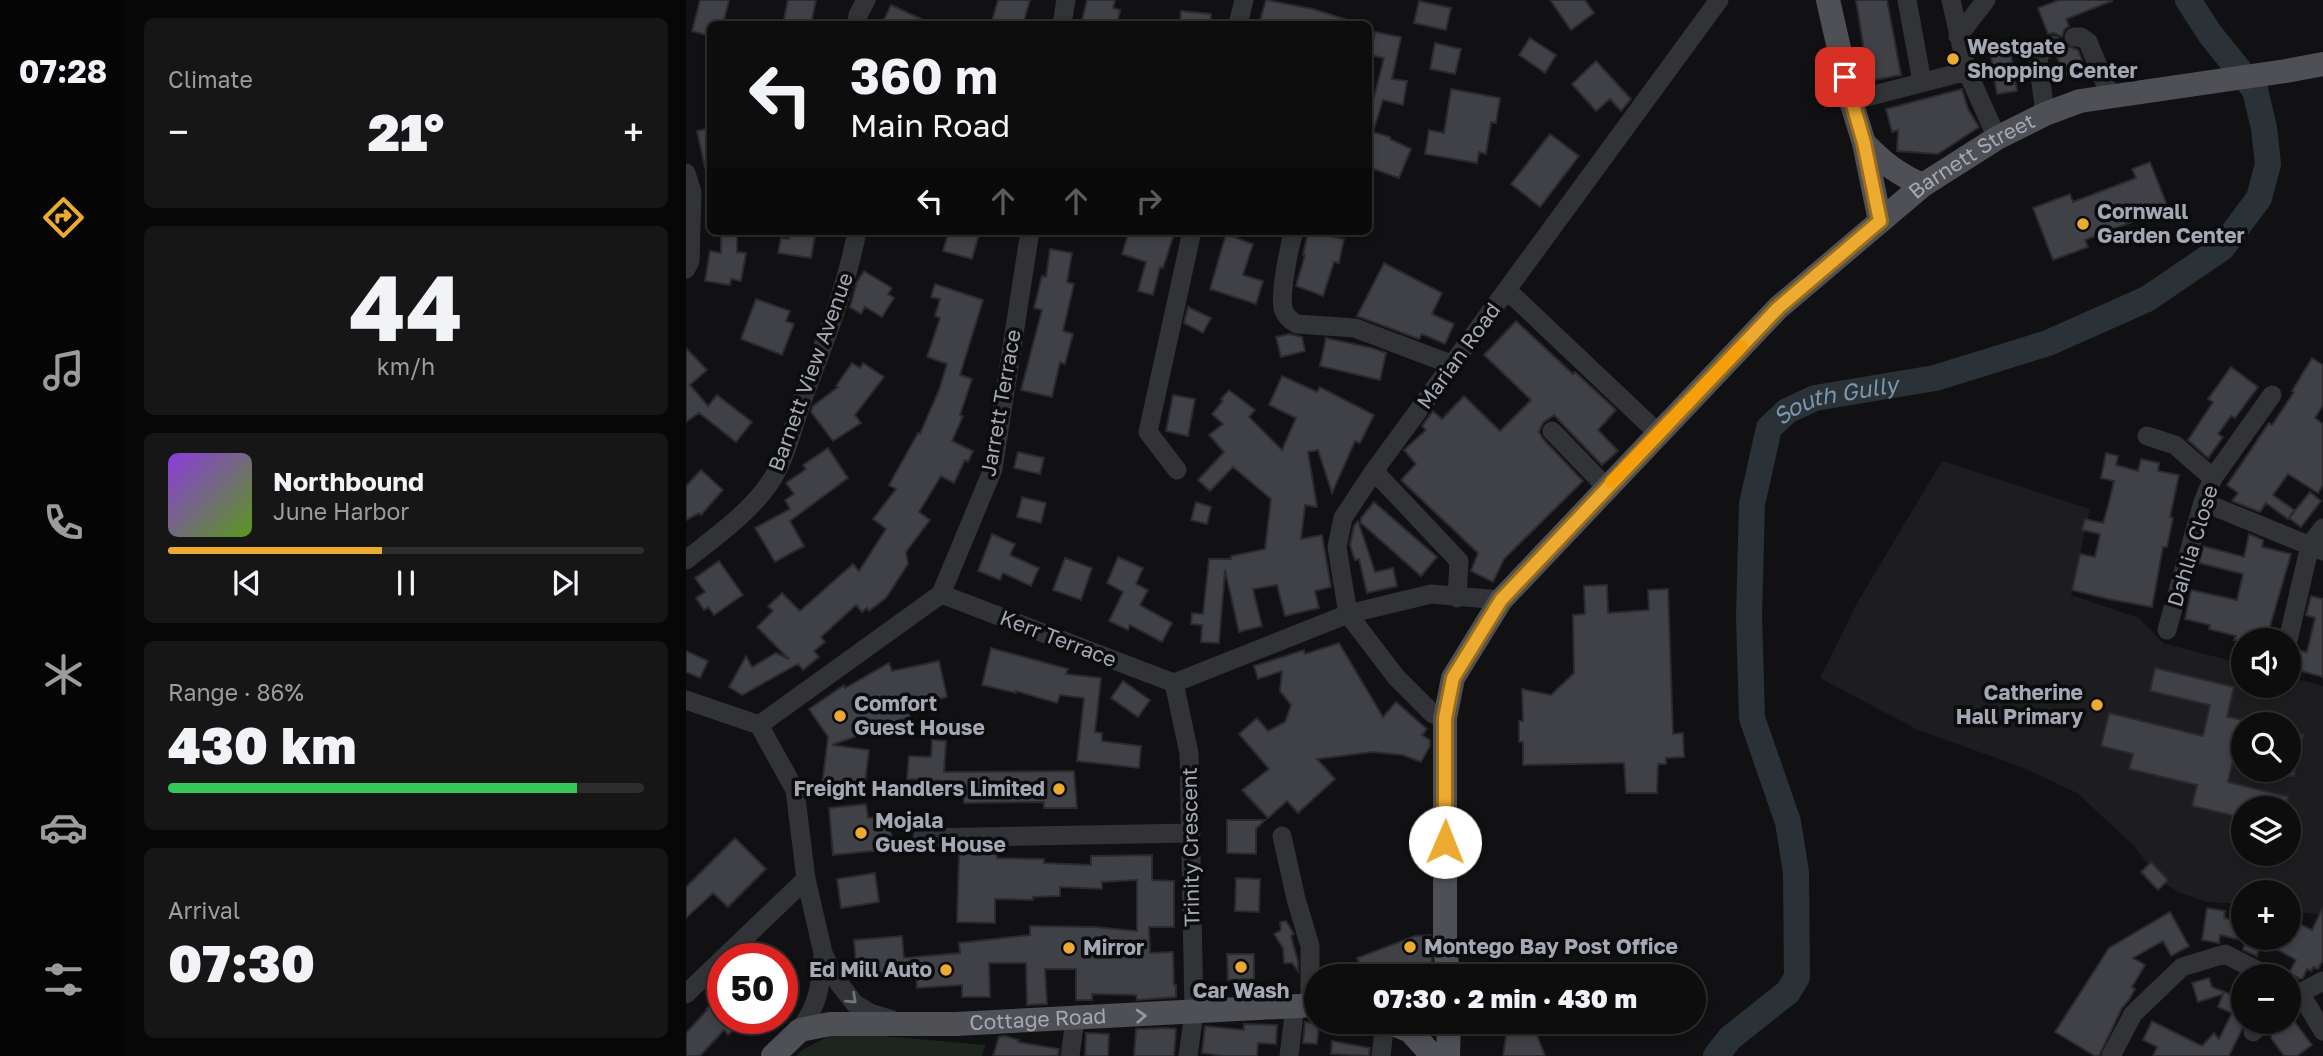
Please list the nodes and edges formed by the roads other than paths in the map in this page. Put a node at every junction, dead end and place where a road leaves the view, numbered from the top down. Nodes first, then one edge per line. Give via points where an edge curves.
1 (866, 0) edge
2 (1066, 0) edge
3 (1244, 0) edge
4 (1718, 0) edge
5 (1828, 0) edge
6 (1907, 0) edge
7 (1951, 0) edge
8 (1986, 0) edge
9 (857, 21) edge
10 (1062, 21) edge
11 (1239, 21) edge
12 (1958, 36) junction
13 (2074, 37) dead end
14 (2053, 46) dead end
15 (2323, 64) edge
16 (1967, 71) junction
17 (1922, 82) junction
18 (2110, 95) junction
19 (1850, 101) junction
20 (2045, 114) junction
21 (1997, 138) junction
22 (1864, 143) junction
23 (686, 173) edge
24 (1923, 185) junction
25 (1880, 221) junction
26 (688, 229) edge
27 (857, 235) edge
28 (1029, 235) edge
29 (1191, 235) edge
30 (1293, 235) edge
31 (686, 269) edge
32 (1507, 290) junction
33 (1453, 365) junction
34 (2272, 395) dead end
35 (1552, 430) dead end
36 (1658, 433) junction
37 (2147, 436) dead end
38 (1177, 470) dead end
39 (1374, 471) junction
40 (2213, 478) junction
41 (1606, 487) junction
42 (2203, 502) junction
43 (2323, 528) edge
44 (2317, 548) edge
45 (686, 559) edge
46 (941, 594) junction
47 (1457, 598) junction
48 (1501, 600) junction
49 (1348, 614) junction
50 (2292, 628) edge
51 (2167, 630) dead end
52 (1174, 683) junction
53 (686, 700) edge
54 (1445, 718) junction
55 (759, 725) junction
56 (1191, 833) junction
57 (1282, 836) dead end
58 (922, 838) dead end
59 (806, 879) junction
60 (824, 953) junction
61 (1309, 964) edge
62 (1447, 964) edge
63 (2245, 964) edge
64 (2323, 981) edge
65 (2301, 991) edge
66 (686, 995) edge
67 (2301, 1004) edge
68 (1304, 1005) edge
69 (1194, 1013) junction
70 (1304, 1014) edge
71 (1075, 1020) junction
72 (902, 1023) junction
73 (800, 1030) junction
74 (2323, 1031) edge
75 (1395, 1034) edge
76 (1411, 1034) edge
77 (1448, 1034) edge
78 (773, 1056) edge
79 (1070, 1056) edge
80 (1188, 1056) edge
81 (1289, 1056) edge
82 (1381, 1056) edge
83 (1433, 1056) edge
84 (1448, 1056) edge
85 (2111, 1056) edge

1 - 9 street
2 - 10 street
3 - 11 street
4 - 32 street, Marian Road
5 - 19 main road
6 - 17 street
7 - 12 street
8 - 12 street
12 - 16 street
13 - 18 street via 2088,42
14 - 20 street via 2038,59
15 - 18 main road, Barnett Street
16 - 17 street
16 - 21 street
17 - 19 street
18 - 20 main road, Barnett Street via 2080,100
19 - 22 main road
20 - 21 main road, Barnett Street
21 - 24 main road, Barnett Street
22 - 24 main road via 1902,176
22 - 25 main road
23 - 26 street via 692,192
24 - 25 main road, Barnett Street
25 - 36 main road, Barnett Street via 1778,308
26 - 31 street via 690,261
27 - 45 street, Barnett View Avenue via 817,361 769,484 734,522
28 - 46 street, Jarrett Terrace via 993,469
29 - 38 street via 1148,432
30 - 33 street via 1283,308 1289,320 1355,328
32 - 33 street, Marian Road
32 - 36 street
33 - 39 street, Marian Road
34 - 40 street, Dahlia Close
35 - 41 street
36 - 41 main road, Barnett Street
37 - 40 street via 2175,445
39 - 47 street via 1458,561
39 - 49 street, Marian Road via 1343,518 1337,547
40 - 42 street, Dahlia Close
41 - 48 main road, Barnett Street
42 - 44 street
42 - 51 street, Dahlia Close
43 - 44 street
44 - 50 street
46 - 52 street, Kerr Terrace
46 - 55 street
47 - 48 street
47 - 49 street via 1431,594
48 - 54 main road, Barnett Street via 1453,678
49 - 52 street
49 - 54 street, Marian Road via 1396,677 1433,714
52 - 56 street, Trinity Crescent via 1189,753
53 - 55 street
54 - 62 main road, Barnett Street
55 - 59 street via 795,790
56 - 58 street
56 - 69 street, Trinity Crescent
57 - 61 street via 1310,946
59 - 60 street
59 - 66 street
60 -> 72 street via 834,977 855,1004
60 - 73 street via 820,993
63 - 85 street via 2225,954 2182,967 2133,1014
64 - 65 street
67 - 74 street
68 - 69 main road, Cottage Road
71 -> 69 main road, Cottage Road
69 - 80 street, Trinity Crescent
70 - 81 street
71 - 72 main road, Cottage Road
71 - 79 street
72 - 73 main road, Cottage Road via 830,1024
73 - 78 main road
75 - 82 street
76 - 83 main road
77 - 84 main road

